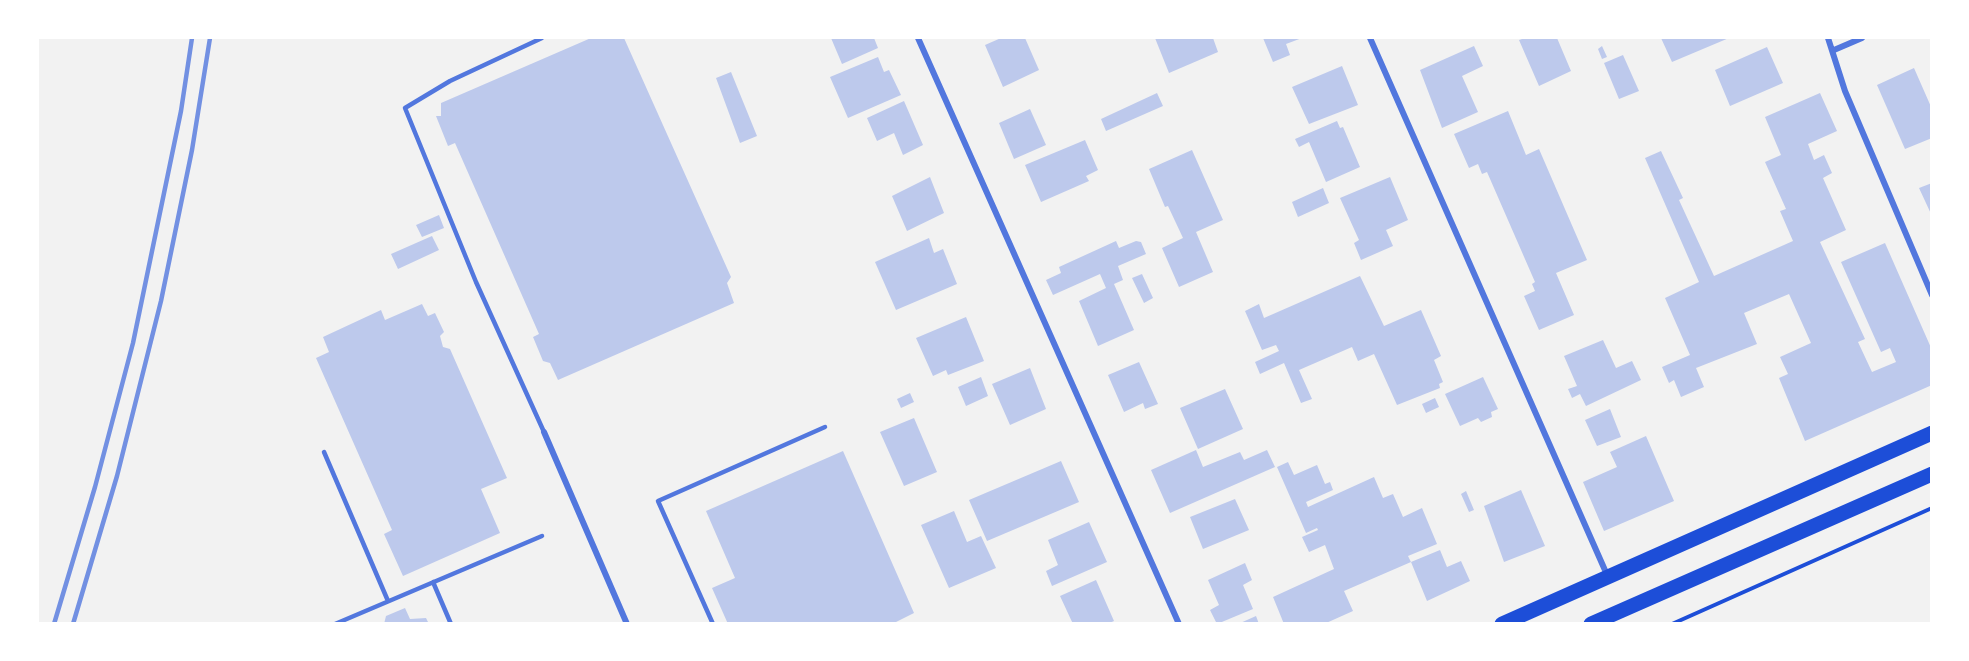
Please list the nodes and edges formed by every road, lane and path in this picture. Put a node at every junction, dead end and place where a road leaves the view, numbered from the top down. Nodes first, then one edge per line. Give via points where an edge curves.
1 (542, 38) edge
2 (918, 38) edge
3 (1370, 38) edge
4 (1828, 38) edge
5 (1862, 38) edge
6 (1834, 50) junction
7 (1932, 295) edge
8 (825, 427) dead end
9 (544, 432) joint
10 (1932, 433) edge
11 (324, 452) dead end
12 (1932, 474) edge
13 (1932, 508) edge
14 (542, 536) dead end
15 (1608, 577) junction
16 (433, 582) junction
17 (388, 601) junction
18 (335, 624) edge
19 (451, 624) edge
20 (627, 624) edge
21 (713, 624) edge
22 (1179, 624) edge
23 (1502, 624) edge
24 (1591, 624) edge
25 (1672, 624) edge

1 - 9 lane via 450,81 405,108 476,282
2 - 22 street
3 - 15 street
4 - 6 street
5 - 6 street
6 - 7 street via 1845,91
8 - 21 lane via 658,501
9 - 20 street
10 - 15 main road
11 - 17 lane
12 - 24 main road
13 - 25 path
14 - 16 lane
15 - 23 main road
16 - 17 lane
16 - 19 lane
17 - 18 lane

